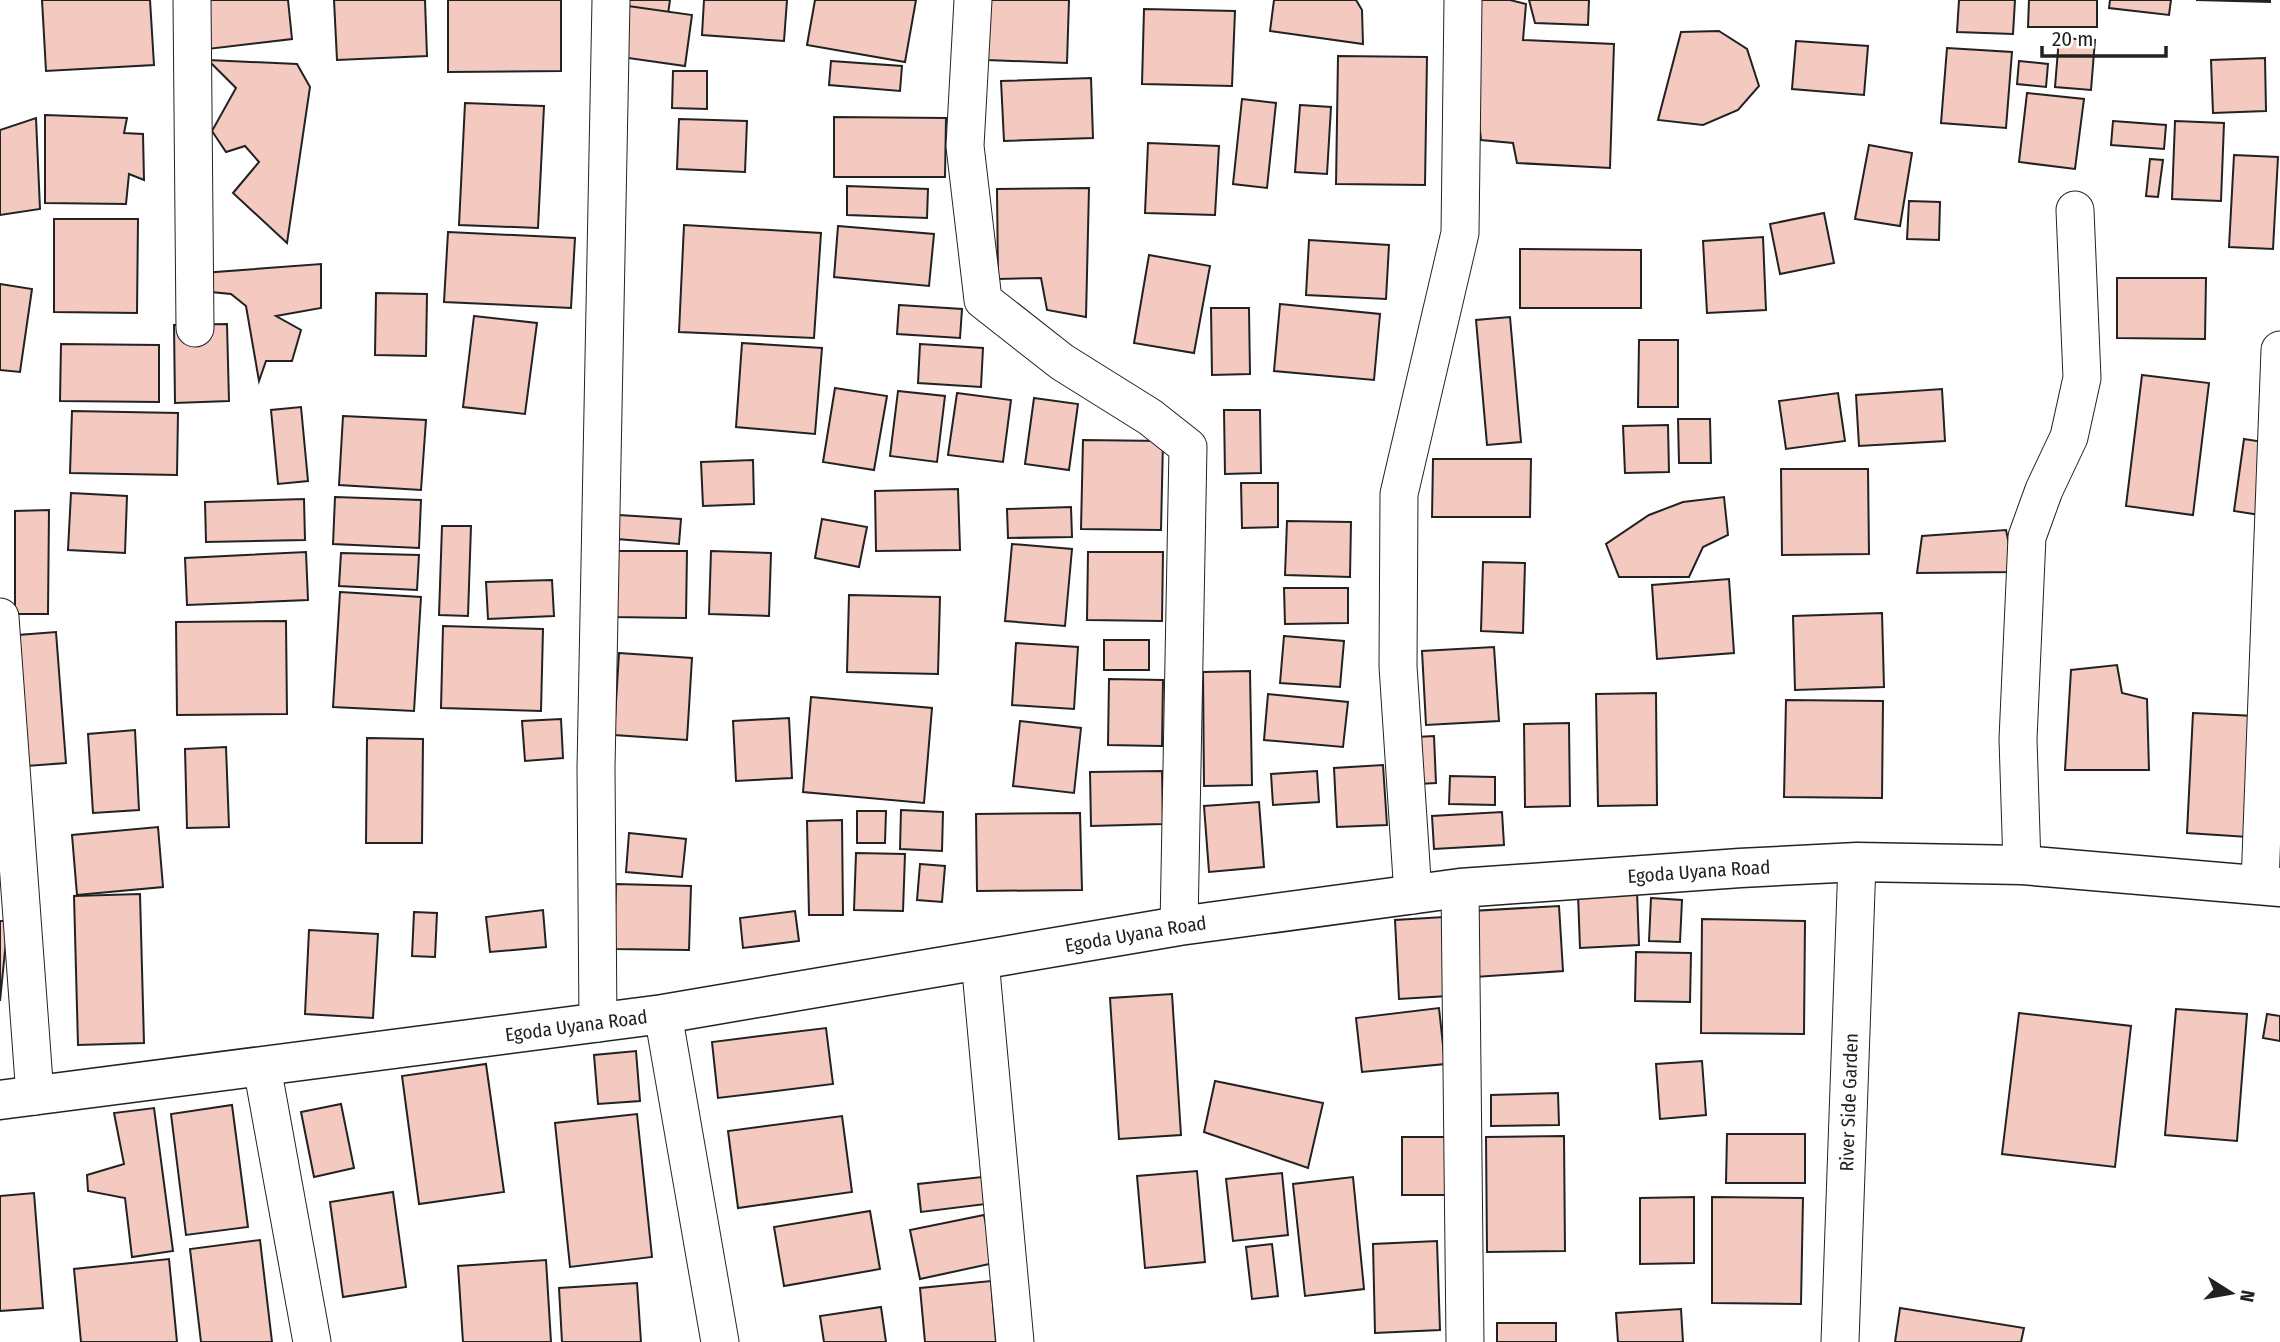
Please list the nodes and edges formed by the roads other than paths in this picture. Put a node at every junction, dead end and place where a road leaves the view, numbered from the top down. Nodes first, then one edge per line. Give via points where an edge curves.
1 (192, 0) edge
2 (611, 0) edge
3 (973, 0) edge
4 (1462, 0) edge
5 (2075, 210) dead end
6 (195, 328) dead end
7 (2280, 350) edge
8 (0, 617) edge
9 (1857, 862) junction
10 (2022, 865) junction
11 (2270, 885) edge
12 (1460, 888) junction
13 (1413, 895) junction
14 (1179, 926) junction
15 (979, 960) junction
16 (663, 1014) junction
17 (598, 1023) junction
18 (262, 1067) junction
19 (18, 1098) edge
20 (312, 1342) edge
21 (720, 1342) edge
22 (1015, 1342) edge
23 (1465, 1342) edge
24 (1840, 1342) edge

1 - 6 street
2 - 17 street via 596,768
3 - 14 street via 965,146 983,300 1062,362 1150,417 1188,447
4 - 13 street via 1460,233 1399,494 1398,666
5 - 10 street via 2082,378 2069,437 2027,537 2018,739
7 - 11 street
8 - 19 street
9 - 10 main road, Egoda Uyana Road
9 - 12 main road, Egoda Uyana Road
9 - 24 street, River Side Garden
10 - 11 main road, Egoda Uyana Road
12 - 13 main road, Egoda Uyana Road
12 - 23 street
13 - 14 main road, Egoda Uyana Road
14 - 15 main road, Egoda Uyana Road
15 - 16 main road, Egoda Uyana Road
15 - 22 street
16 - 17 main road, Egoda Uyana Road
16 - 21 street
17 - 18 main road, Egoda Uyana Road
18 - 19 main road, Egoda Uyana Road
18 - 20 street

